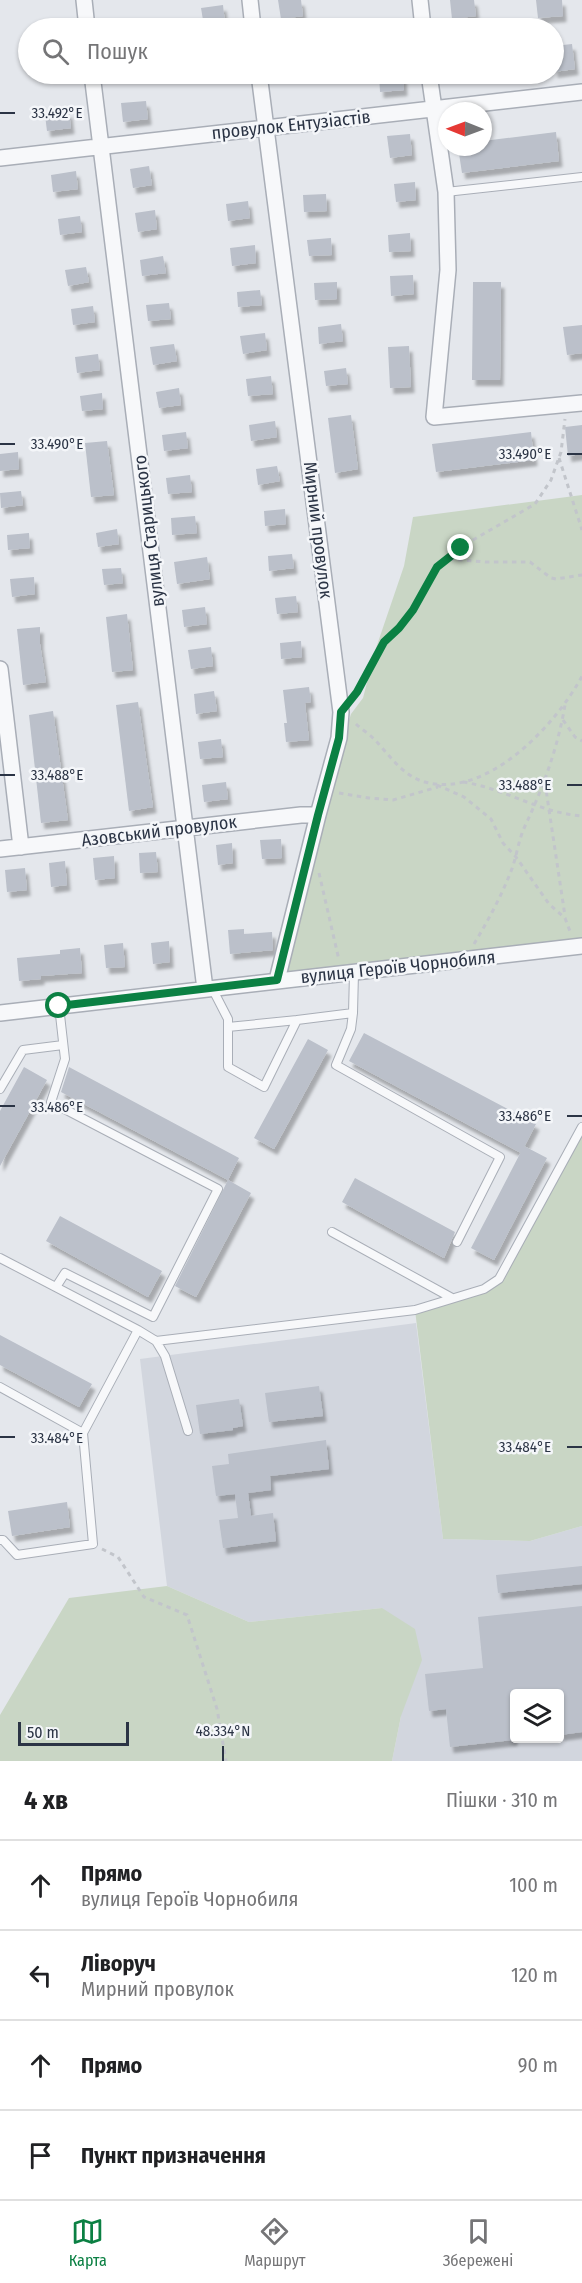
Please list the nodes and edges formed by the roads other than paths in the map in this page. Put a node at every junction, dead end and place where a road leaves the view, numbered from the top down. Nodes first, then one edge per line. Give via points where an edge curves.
1 (84, 0) edge
2 (250, 0) edge
3 (420, 0) edge
4 (86, 18) edge
5 (253, 18) edge
6 (422, 18) edge
7 (94, 84) edge
8 (260, 84) edge
9 (430, 84) edge
10 (582, 92) edge
11 (433, 109) junction
12 (266, 128) junction
13 (101, 146) junction
14 (0, 158) edge
15 (582, 177) edge
16 (446, 192) junction
17 (574, 404) edge
18 (0, 669) edge
19 (318, 815) junction
20 (185, 828) junction
21 (21, 847) junction
22 (0, 849) edge
23 (578, 947) edge
24 (349, 974) junction
25 (277, 980) junction
26 (209, 988) junction
27 (59, 1006) junction
28 (0, 1013) edge
29 (353, 1013) junction
30 (297, 1020) junction
31 (228, 1027) junction
32 (63, 1045) junction
33 (0, 1089) edge
34 (582, 1127) edge
35 (332, 1232) dead end
36 (457, 1242) dead end
37 (0, 1258) edge
38 (56, 1287) junction
39 (452, 1298) junction
40 (138, 1330) junction
41 (156, 1341) junction
42 (0, 1387) edge
43 (188, 1431) dead end
44 (83, 1432) junction
45 (0, 1540) edge

1 - 4 street
2 - 5 street
3 - 6 street
7 - 13 street, вулиця Старицького
8 - 12 street, Мирний провулок
9 - 11 street
10 - 11 street, провулок Ентузіастів
11 - 12 street, провулок Ентузіастів
11 - 16 street
12 - 13 street, провулок Ентузіастів
12 - 19 street, Мирний провулок via 341,712 339,738
13 - 14 street, провулок Ентузіастів
13 - 20 street, вулиця Старицького
15 - 16 lane
16 - 17 street via 448,270 434,417
18 - 21 street
19 - 20 street, Азовський провулок
19 - 25 street, Мирний провулок
20 - 21 street, Азовський провулок
20 - 26 street, вулиця Старицького
21 - 22 street, Азовський провулок
23 - 24 street, вулиця Героїв Чорнобиля
24 - 25 street, вулиця Героїв Чорнобиля
24 - 29 lane
25 - 26 street, вулиця Героїв Чорнобиля
26 - 27 street, вулиця Героїв Чорнобиля
26 - 31 lane via 228,1019
27 - 28 street, вулиця Героїв Чорнобиля
27 - 32 lane
29 - 30 lane
29 - 36 lane via 351,1029 336,1065 500,1157
30 - 31 lane
30 - 31 lane via 264,1087 228,1067
32 - 33 lane via 23,1050
32 - 38 lane via 64,1059 51,1102 218,1189 153,1317 65,1273
34 - 39 lane via 499,1279 484,1289
35 - 39 lane
37 - 38 lane
38 - 40 lane
39 - 41 lane via 415,1310
40 - 41 lane
40 - 44 lane
41 - 43 lane via 165,1356
42 - 44 lane
44 - 45 lane via 93,1544 17,1555

